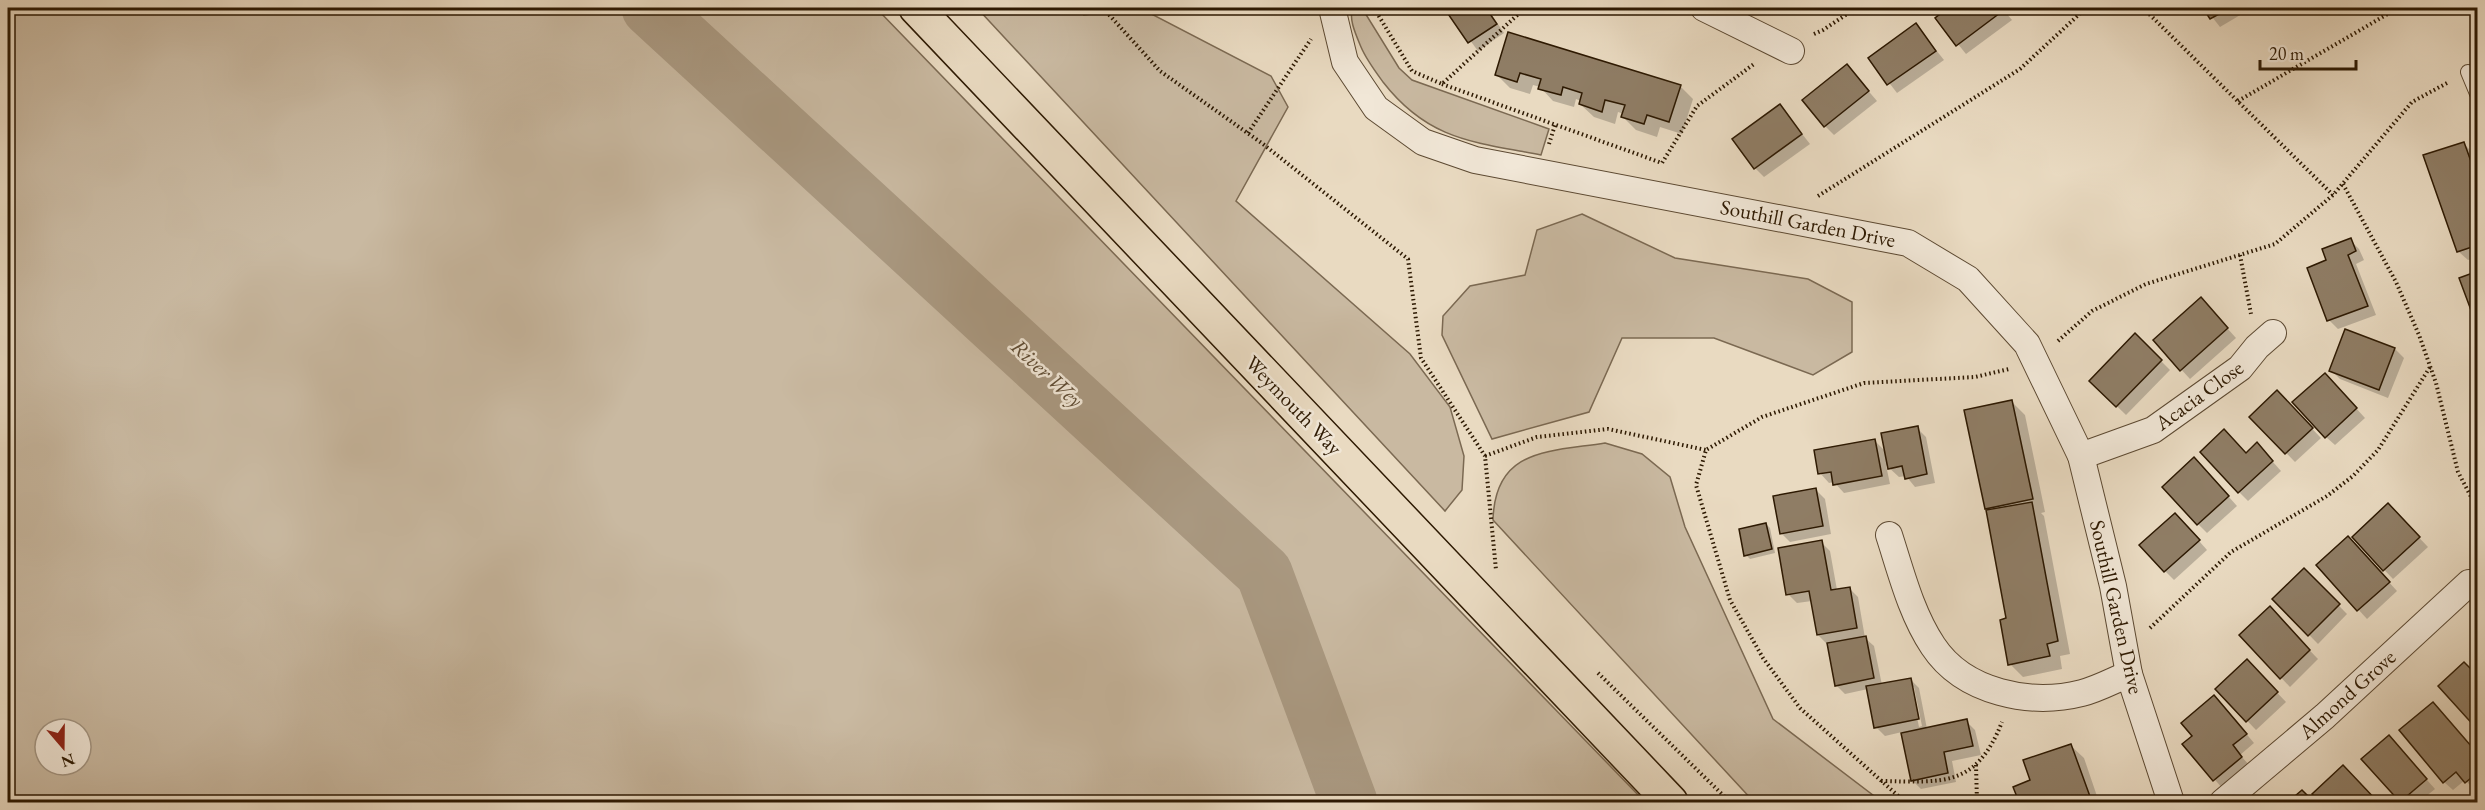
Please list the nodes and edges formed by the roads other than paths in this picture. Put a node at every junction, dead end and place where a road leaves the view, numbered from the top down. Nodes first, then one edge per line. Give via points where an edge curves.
1 (916, 8) edge
2 (1704, 8) edge
3 (1332, 11) edge
4 (1785, 48) road end
5 (2468, 72) road end
6 (2478, 96) edge
7 (2265, 340) road end
8 (2081, 456) junction
9 (1889, 535) dead end
10 (2469, 583) dead end
11 (2129, 674) junction
12 (1671, 802) edge
13 (2171, 802) edge
14 (2223, 802) edge

1 - 12 highway, Weymouth Way
2 - 4 street
3 - 8 street, Southill Garden Drive via 1345,62 1376,108 1423,142 1475,160 1908,243 1968,279 2027,344
5 - 6 lane
7 - 8 street, Acacia Close via 2240,368 2152,430
8 - 11 street, Southill Garden Drive
9 - 11 street via 1907,592 1933,645 1949,665 1966,676 1989,689 2030,698 2083,693
10 - 14 street, Almond Grove via 2325,716
11 - 13 street, Southill Garden Drive

